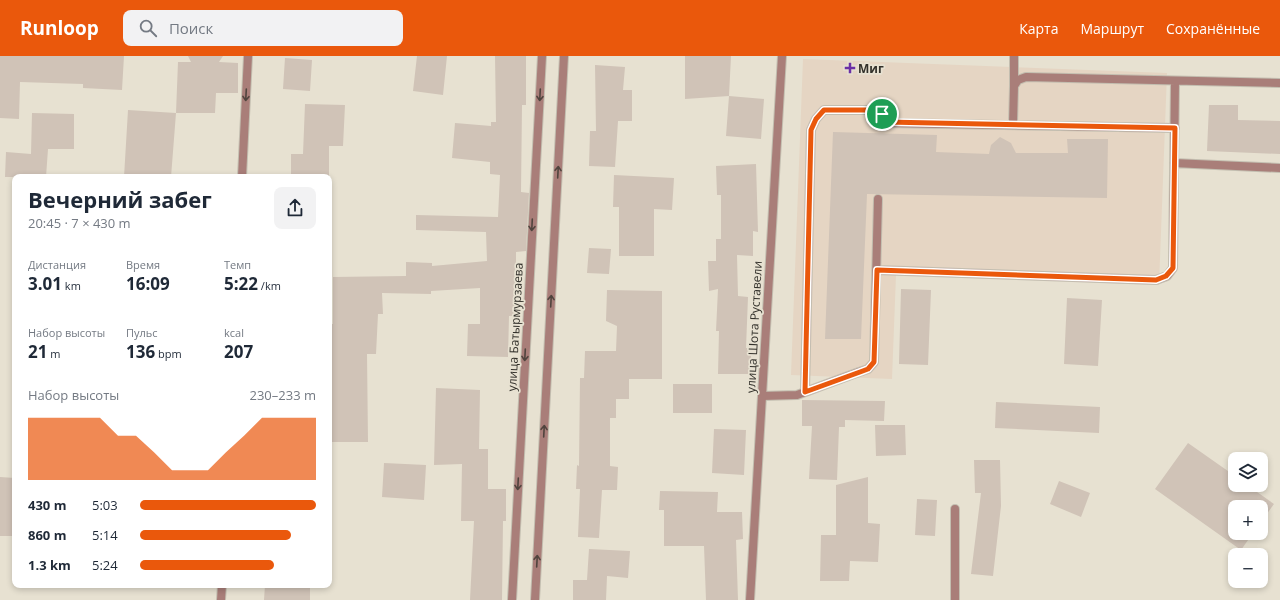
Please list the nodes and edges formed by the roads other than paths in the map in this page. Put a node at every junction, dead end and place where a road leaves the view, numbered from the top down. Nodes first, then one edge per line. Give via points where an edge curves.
1 (248, 56) edge
2 (542, 56) edge
3 (564, 56) edge
4 (782, 56) edge
5 (1014, 56) edge
6 (1175, 81) junction
7 (1280, 82) edge
8 (1014, 86) junction
9 (1013, 125) junction
10 (1175, 128) junction
11 (1174, 163) junction
12 (1280, 168) edge
13 (242, 174) edge
14 (878, 199) dead end
15 (877, 270) junction
16 (805, 392) junction
17 (762, 396) junction
18 (955, 508) dead end
19 (222, 588) edge
20 (221, 600) edge
21 (512, 600) edge
22 (535, 600) edge
23 (750, 600) edge
24 (955, 600) edge

1 -> 13 street
2 -> 21 street, улица Батырмурзаева
22 -> 3 street
4 - 17 street, улица Шота Руставели
5 - 8 street
6 - 7 street
6 - 8 street via 1026,77 1018,80
6 - 10 street
8 - 9 street
9 - 10 street
9 - 16 street via 886,122 882,114 872,110 824,110 816,119 811,130
10 - 11 street
11 - 12 street
11 - 15 street via 1173,268 1166,276 1156,280
14 - 15 street
15 - 16 street via 874,362 868,369
16 - 17 street via 797,395
17 - 23 street, улица Шота Руставели
18 - 24 street
19 - 20 street

